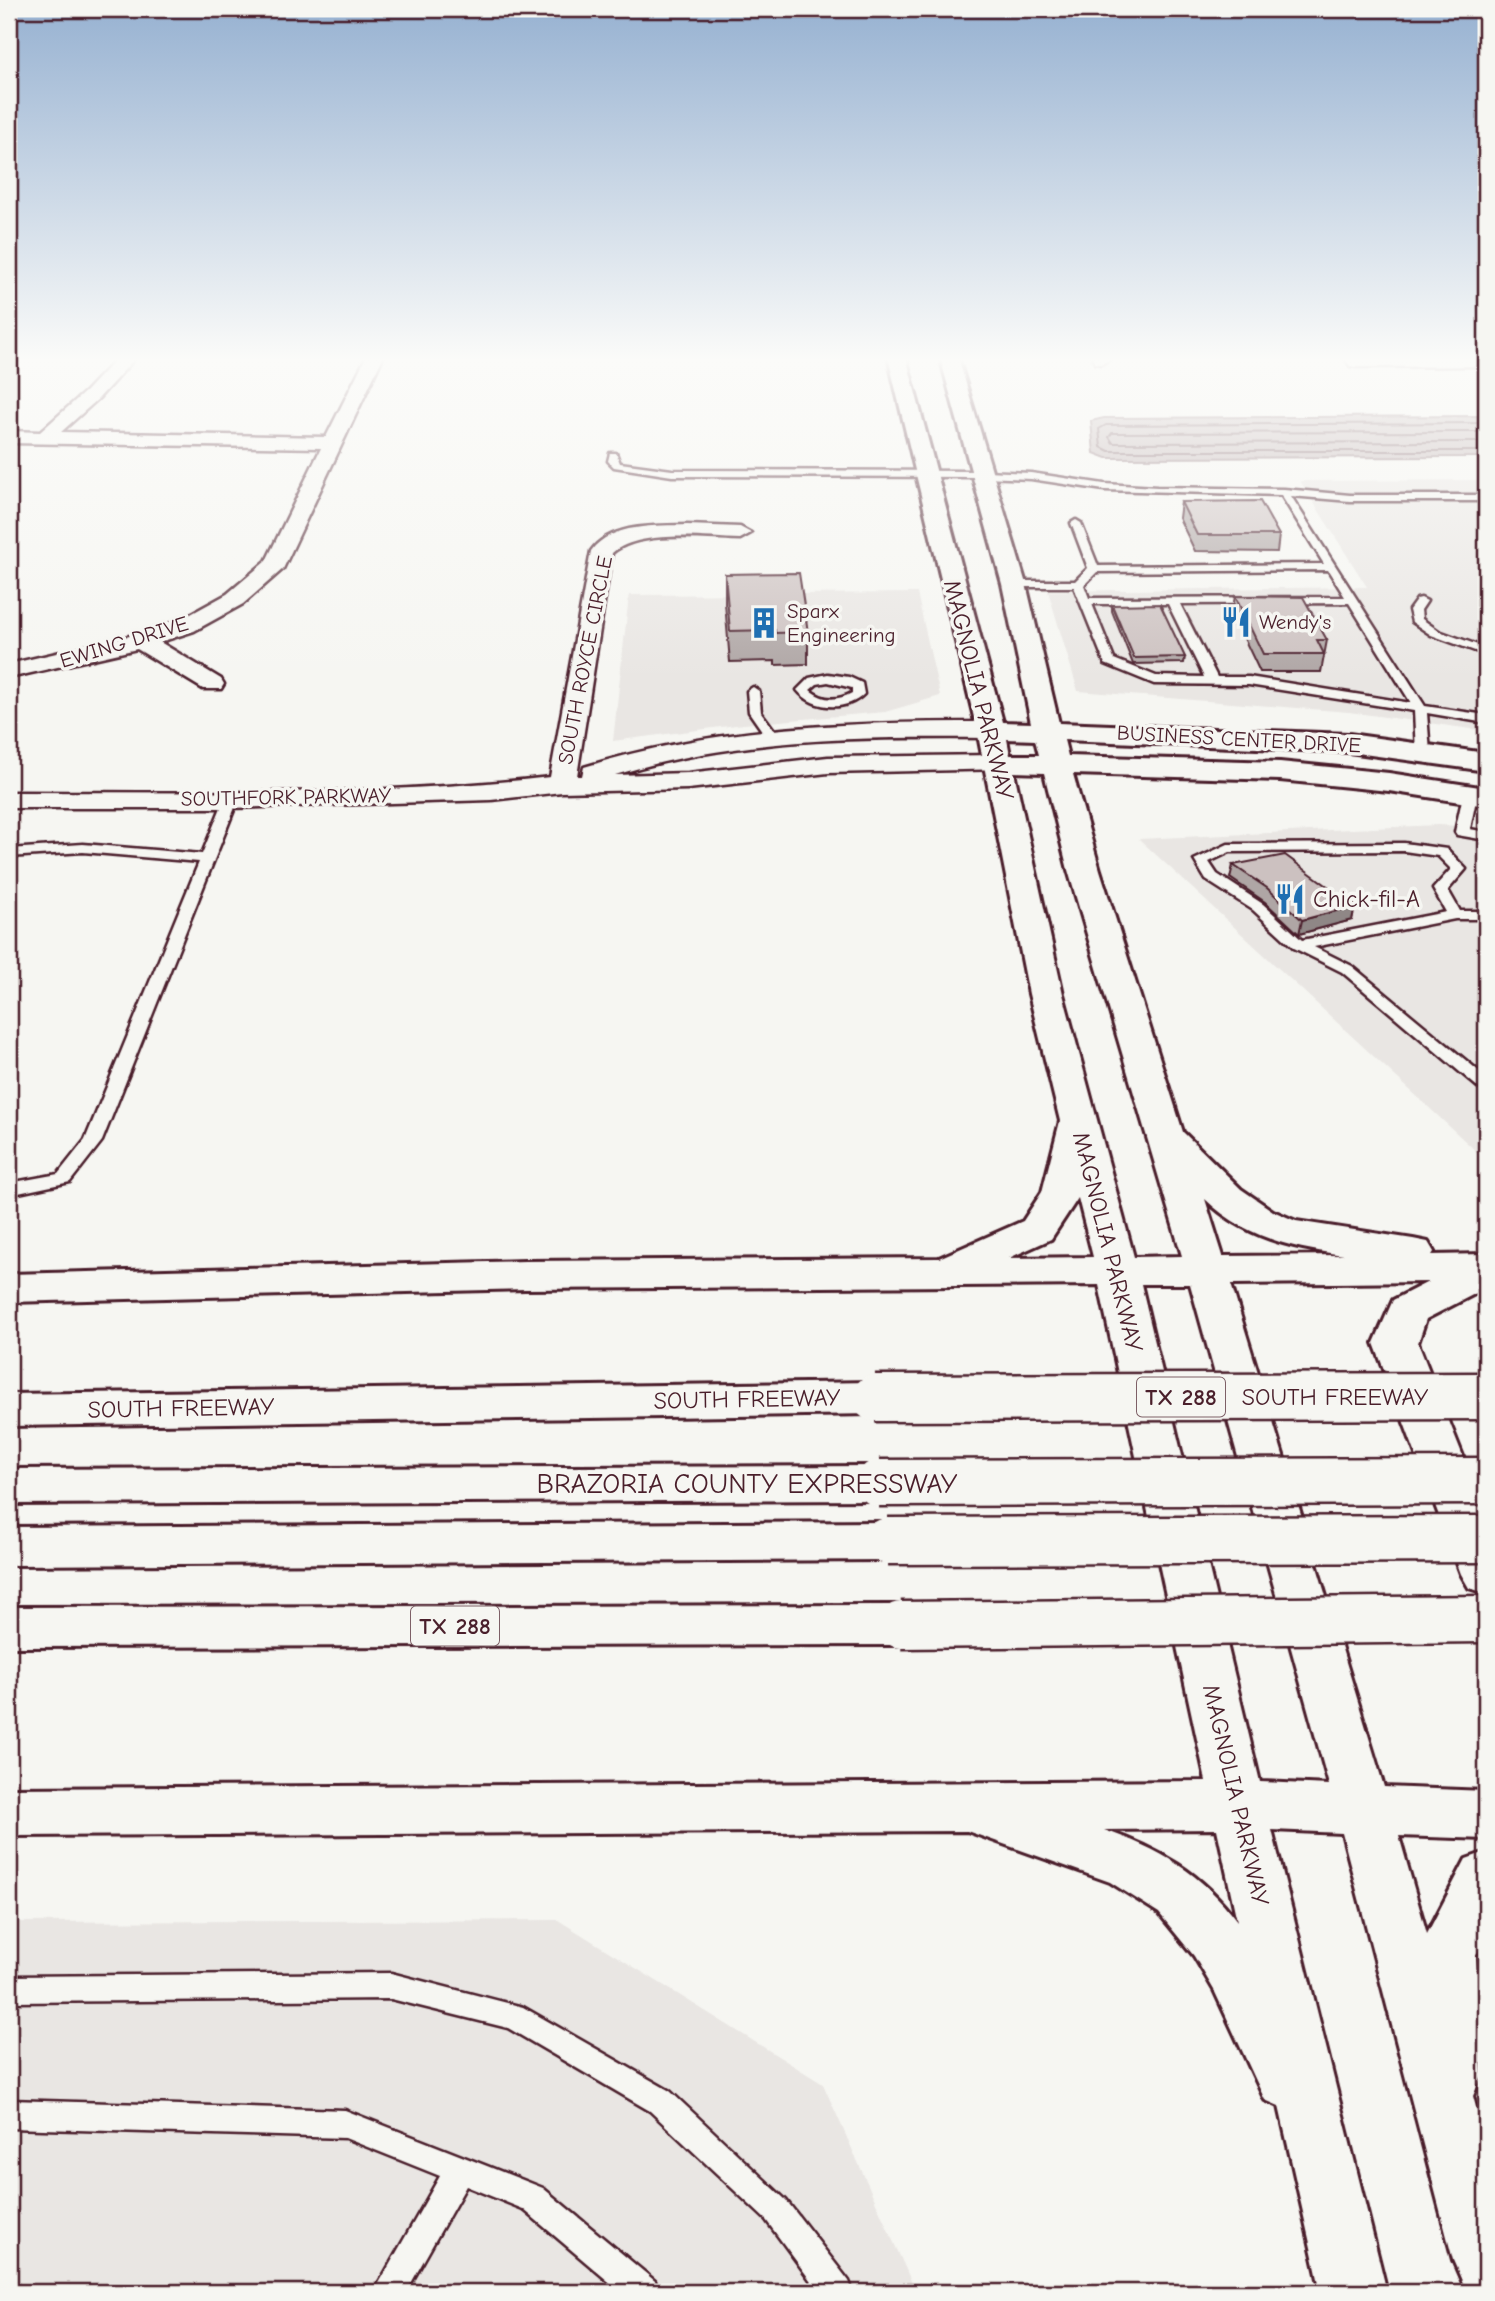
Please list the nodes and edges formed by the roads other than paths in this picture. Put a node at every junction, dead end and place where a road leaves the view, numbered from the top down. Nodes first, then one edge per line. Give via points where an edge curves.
1 (323, 464) edge
2 (616, 464) edge
3 (923, 464) edge
4 (981, 464) edge
5 (925, 474) junction
6 (984, 474) junction
7 (1284, 492) junction
8 (1486, 498) edge
9 (1076, 523) dead end
10 (740, 533) dead end
11 (1332, 568) junction
12 (1094, 569) junction
13 (1014, 584) junction
14 (1078, 584) junction
15 (1085, 600) junction
16 (1172, 600) junction
17 (1353, 600) junction
18 (1421, 601) dead end
19 (141, 642) junction
20 (1486, 652) edge
21 (9, 671) edge
22 (1212, 680) junction
23 (212, 684) dead end
24 (753, 691) dead end
25 (1420, 707) junction
26 (1486, 719) edge
27 (772, 735) junction
28 (994, 747) junction
29 (1051, 747) junction
30 (1423, 753) junction
31 (1486, 762) edge
32 (562, 784) junction
33 (1478, 796) edge
34 (9, 800) edge
35 (231, 800) junction
36 (1486, 836) edge
37 (9, 853) edge
38 (207, 859) junction
39 (1455, 915) junction
40 (1486, 915) edge
41 (1299, 945) junction
42 (1486, 1085) edge
43 (1077, 1114) junction
44 (1165, 1132) junction
45 (9, 1189) edge
46 (1486, 1268) edge
47 (1117, 1271) junction
48 (938, 1272) junction
49 (1207, 1272) junction
50 (9, 1288) edge
51 (1486, 1396) edge
52 (9, 1410) edge
53 (1486, 1481) edge
54 (9, 1487) edge
55 (1486, 1539) edge
56 (9, 1546) edge
57 (1486, 1574) edge
58 (1486, 1619) edge
59 (9, 1627) edge
60 (956, 1805) junction
61 (1238, 1805) junction
62 (1363, 1807) junction
63 (9, 1812) edge
64 (1486, 1815) edge
65 (1486, 1877) edge
66 (9, 1989) edge
67 (9, 2114) edge
68 (1453, 2140) junction
69 (1318, 2144) junction
70 (460, 2169) junction
71 (1486, 2260) edge
72 (389, 2292) edge
73 (644, 2292) edge
74 (838, 2292) edge
75 (1354, 2292) edge

1 - 19 street, EWING DRIVE via 275,564 235,599 186,626
2 - 5 lane via 648,472
3 - 5 main road, MAGNOLIA PARKWAY
4 - 6 main road
5 - 6 lane
5 - 28 main road, MAGNOLIA PARKWAY
6 - 7 lane via 1104,487
6 - 13 main road
7 - 8 lane via 1350,498
7 - 11 lane
9 - 12 lane
10 - 32 street, SOUTH ROYCE CIRCLE via 655,533 606,545
11 - 12 lane
11 - 17 lane
12 - 14 lane
13 - 14 lane
13 - 29 main road
14 - 15 lane
15 - 16 lane
15 - 22 lane via 1109,661 1154,680
16 - 17 lane
16 - 22 lane
17 - 25 lane
18 - 20 lane via 1415,610 1416,620 1435,633
19 - 21 street, EWING DRIVE
19 - 23 street
22 - 25 lane via 1249,681
24 - 27 lane via 755,712
25 - 26 lane
25 - 30 lane
27 - 28 street, SOUTHFORK PARKWAY
27 - 32 street, SOUTHFORK PARKWAY via 644,755
28 - 29 main road, BUSINESS CENTER DRIVE
28 - 32 street, SOUTHFORK PARKWAY via 688,781
28 - 43 main road, MAGNOLIA PARKWAY via 1046,994
29 - 30 main road, BUSINESS CENTER DRIVE via 1277,738
29 - 33 main road, BUSINESS CENTER DRIVE via 1390,782
29 - 44 main road
30 - 31 main road, BUSINESS CENTER DRIVE
32 - 35 street, SOUTHFORK PARKWAY via 491,792
33 - 36 lane via 1462,832
34 - 35 street, SOUTHFORK PARKWAY
35 - 38 lane
37 - 38 lane via 35,848 112,848
38 - 45 lane via 93,1141 64,1178
39 - 40 lane
39 - 41 lane
39 - 41 lane via 1440,889 1459,869 1441,852 1404,846 1227,848 1201,860 1211,877 1258,907
41 - 42 lane via 1347,969
43 - 47 main road, MAGNOLIA PARKWAY
43 - 48 main road via 1062,1193 1037,1230
44 - 46 main road via 1213,1187 1258,1220 1294,1234
44 - 49 main road
46 - 49 main road
46 - 57 main road via 1408,1310 1396,1343
47 - 48 main road
47 - 49 main road
47 - 61 main road, MAGNOLIA PARKWAY
48 - 50 main road via 525,1275
49 - 62 main road
51 - 52 main road, SOUTH FREEWAY / TX 288, bridge via 875,1398
53 - 54 main road, BRAZORIA COUNTY EXPRESSWAY, bridge
55 - 56 main road, bridge
58 - 59 main road, TX 288, bridge
60 - 61 main road
60 - 63 main road
60 - 69 main road via 1128,1863 1179,1895 1215,1937 1235,1970
61 - 62 main road
61 - 69 main road, MAGNOLIA PARKWAY
62 - 64 main road
62 - 68 main road
65 - 68 main road via 1447,1954
66 - 74 lane via 391,1986 513,2016 660,2101 776,2210
67 - 70 lane via 345,2124
68 - 71 main road
69 - 75 main road, MAGNOLIA PARKWAY
70 - 72 lane
70 - 73 lane via 533,2198

